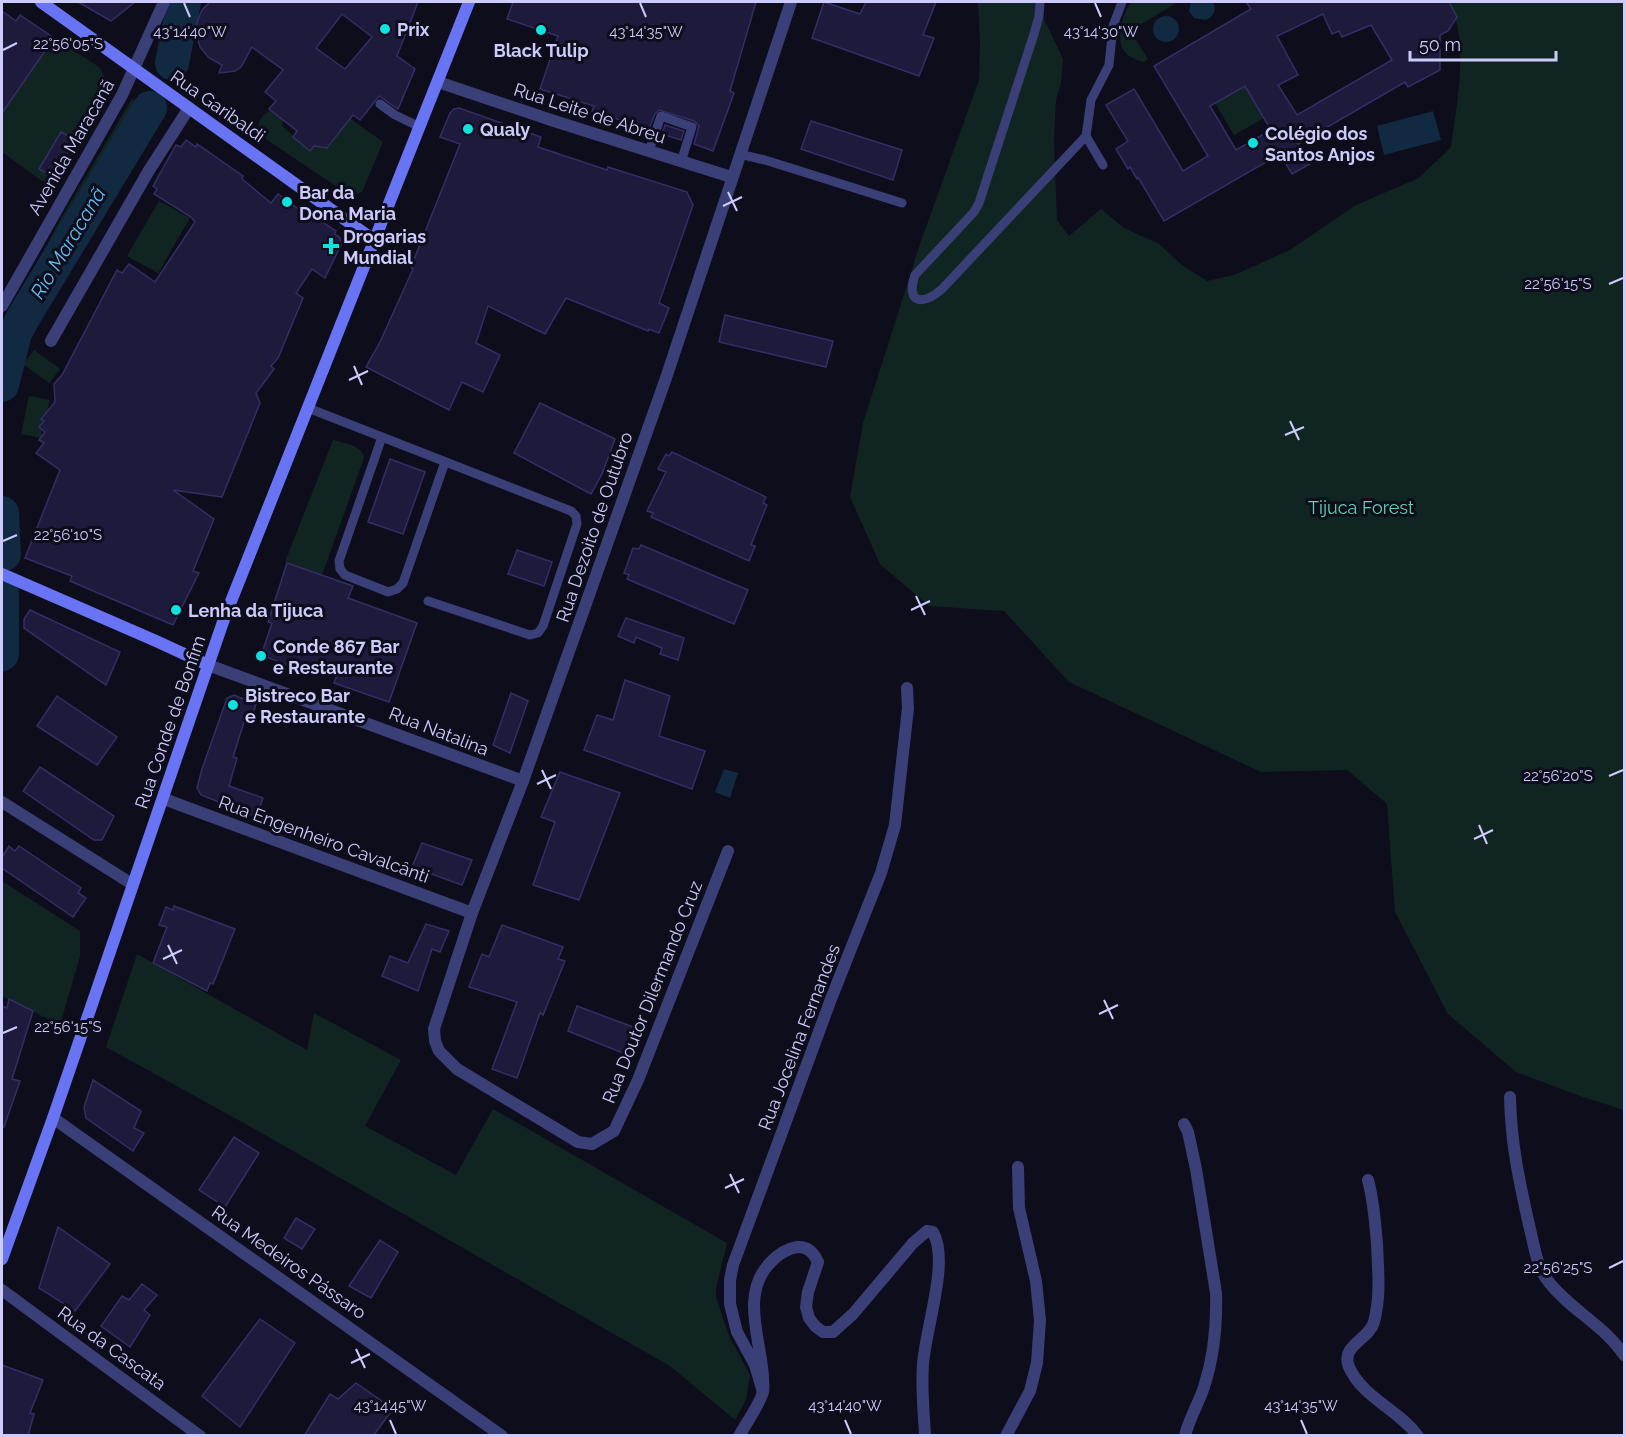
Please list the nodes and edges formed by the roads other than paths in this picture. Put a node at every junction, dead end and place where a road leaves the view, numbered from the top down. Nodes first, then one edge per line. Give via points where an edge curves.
1 (41, 2) edge
2 (164, 2) edge
3 (469, 2) edge
4 (791, 2) edge
5 (1040, 2) edge
6 (1122, 2) edge
7 (135, 69) junction
8 (438, 82) junction
9 (380, 104) dead end
10 (189, 108) junction
11 (420, 127) junction
12 (1086, 136) junction
13 (649, 151) junction
14 (739, 154) junction
15 (681, 162) junction
16 (1103, 165) dead end
17 (731, 177) junction
18 (902, 203) dead end
19 (375, 241) junction
20 (2, 306) edge
21 (51, 341) dead end
22 (308, 408) junction
23 (382, 438) junction
24 (446, 462) junction
25 (2, 574) edge
26 (428, 601) dead end
27 (208, 665) junction
28 (907, 688) dead end
29 (523, 781) junction
30 (164, 799) junction
31 (2, 802) edge
32 (729, 851) dead end
33 (132, 884) junction
34 (472, 913) junction
35 (446, 1060) joint
36 (1510, 1097) dead end
37 (53, 1118) junction
38 (1184, 1124) dead end
39 (1018, 1167) dead end
40 (1368, 1180) dead end
41 (2, 1259) edge
42 (2, 1290) edge
43 (1624, 1355) edge
44 (764, 1392) junction
45 (200, 1436) edge
46 (502, 1436) edge
47 (739, 1436) edge
48 (925, 1436) edge
49 (1006, 1436) edge
50 (1185, 1436) edge
51 (1418, 1436) edge

1 - 7 main road, Rua Garibaldi
2 - 7 street, Avenida Maracanã
3 - 8 main road, Rua Conde de Bonfim
4 - 14 street, Rua Dezoito de Outubro
5 - 12 lane via 1034,34 979,203 915,275 912,284 916,299 932,298
6 - 12 lane via 1113,26 1109,65 1091,99
7 - 10 main road, Rua Garibaldi
7 - 20 street, Avenida Maracanã
8 - 11 main road, Rua Conde de Bonfim
8 - 13 street, Rua Leite de Abreu
9 - 11 lane
10 - 19 main road, Rua Garibaldi
10 - 21 street via 147,172
11 - 19 main road, Rua Conde de Bonfim
12 - 16 lane
13 - 15 street, Rua Leite de Abreu
13 - 15 lane via 661,116 692,127
14 - 17 street, Rua Dezoito de Outubro
14 - 18 lane
15 - 17 street, Rua Leite de Abreu
17 - 29 street, Rua Dezoito de Outubro via 666,378
19 - 22 main road, Rua Conde de Bonfim
22 - 23 lane
22 - 27 main road, Rua Conde de Bonfim
23 - 24 lane
23 - 24 lane via 339,561 345,575 388,592 403,583
24 - 26 lane via 571,511 577,524 538,633 530,634
25 - 27 main road
27 - 29 street, Rua Natalina
27 - 30 main road, Rua Conde de Bonfim
28 - 44 street, Rua Jocelina Fernandes via 895,825 881,873 733,1265 730,1304 737,1332
29 - 34 street, Rua Dezoito de Outubro
30 - 33 main road, Rua Conde de Bonfim
30 - 34 street, Rua Engenheiro Cavalcânti
31 - 33 street
32 - 35 street, Rua Doutor Dilermando Cruz via 614,1131 592,1144 578,1142
33 - 37 main road, Rua Conde de Bonfim
34 - 35 street, Rua Dezoito de Outubro via 434,1029 435,1041
36 - 43 street via 1512,1147 1534,1250 1542,1269 1552,1286 1607,1332
37 - 41 main road, Rua Conde de Bonfim
37 - 46 street, Rua Medeiros Pássaro
38 - 50 street via 1196,1169 1216,1293 1214,1346 1204,1388
39 - 49 street via 1019,1208 1036,1281 1040,1320 1037,1363 1030,1391
40 - 51 street via 1376,1218 1380,1290 1371,1329 1351,1347 1347,1361 1363,1387
42 - 45 street, Rua da Cascata
44 - 47 street
44 - 48 street via 754,1295 759,1279 777,1256 795,1247 813,1252 818,1262 806,1307 814,1326 833,1332 921,1235 933,1233 940,1266 922,1368

